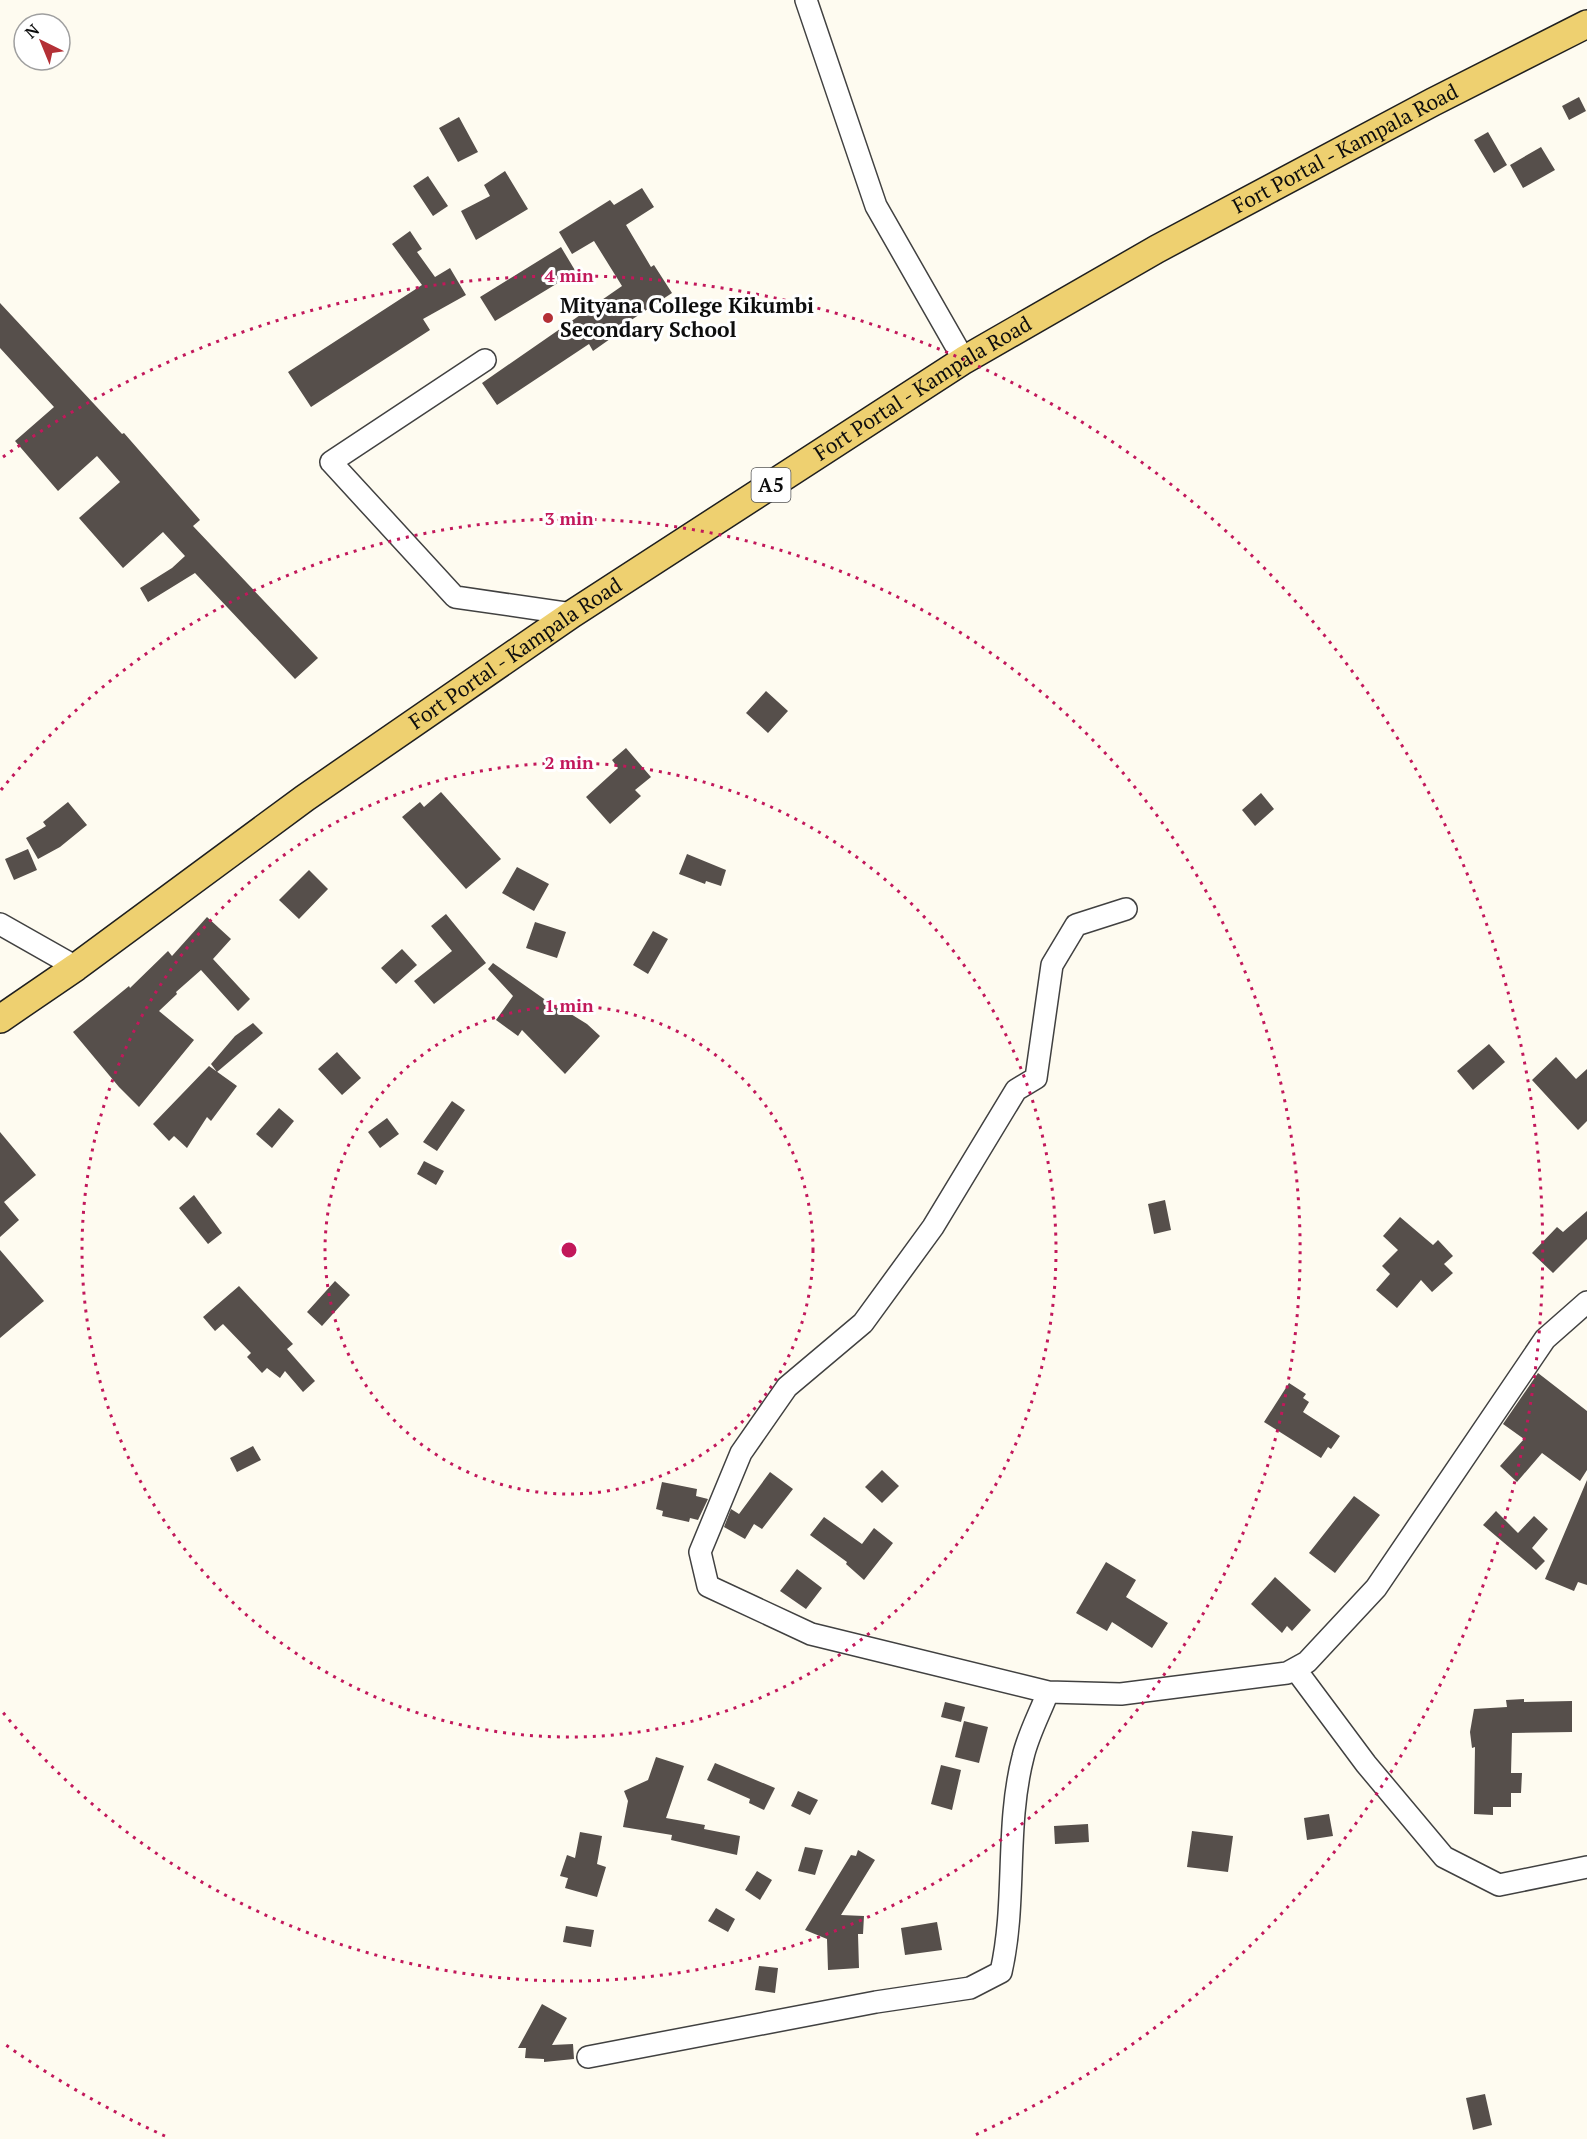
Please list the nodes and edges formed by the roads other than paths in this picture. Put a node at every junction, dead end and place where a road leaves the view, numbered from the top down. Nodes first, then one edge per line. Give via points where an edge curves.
1 (806, 0) edge
2 (1587, 24) edge
3 (485, 360) dead end
4 (963, 360) junction
5 (572, 614) junction
6 (1126, 909) dead end
7 (0, 924) edge
8 (76, 967) junction
9 (0, 1019) edge
10 (1587, 1302) edge
11 (1296, 1670) junction
12 (1048, 1692) junction
13 (1587, 1867) edge
14 (588, 2057) dead end

1 - 4 street via 876,206
2 - 4 main road, Fort Portal - Kampala Road / A5 via 1157,249
3 - 5 street via 332,462 455,597
4 - 5 main road, Fort Portal - Kampala Road / A5
5 - 8 main road, Fort Portal - Kampala Road / A5 via 305,798
6 - 12 street via 1076,925 1052,964 1036,1078 1016,1090 933,1227 863,1323 786,1387 741,1453 700,1552 708,1586 812,1634
7 - 8 street
8 - 9 main road, Fort Portal - Kampala Road / A5
10 - 11 street via 1545,1340 1376,1588
11 - 12 street via 1121,1694
11 - 13 street via 1366,1764 1444,1857 1499,1885
12 - 14 street via 1023,1756 1012,1831 1007,1945 1000,1972 970,1988

